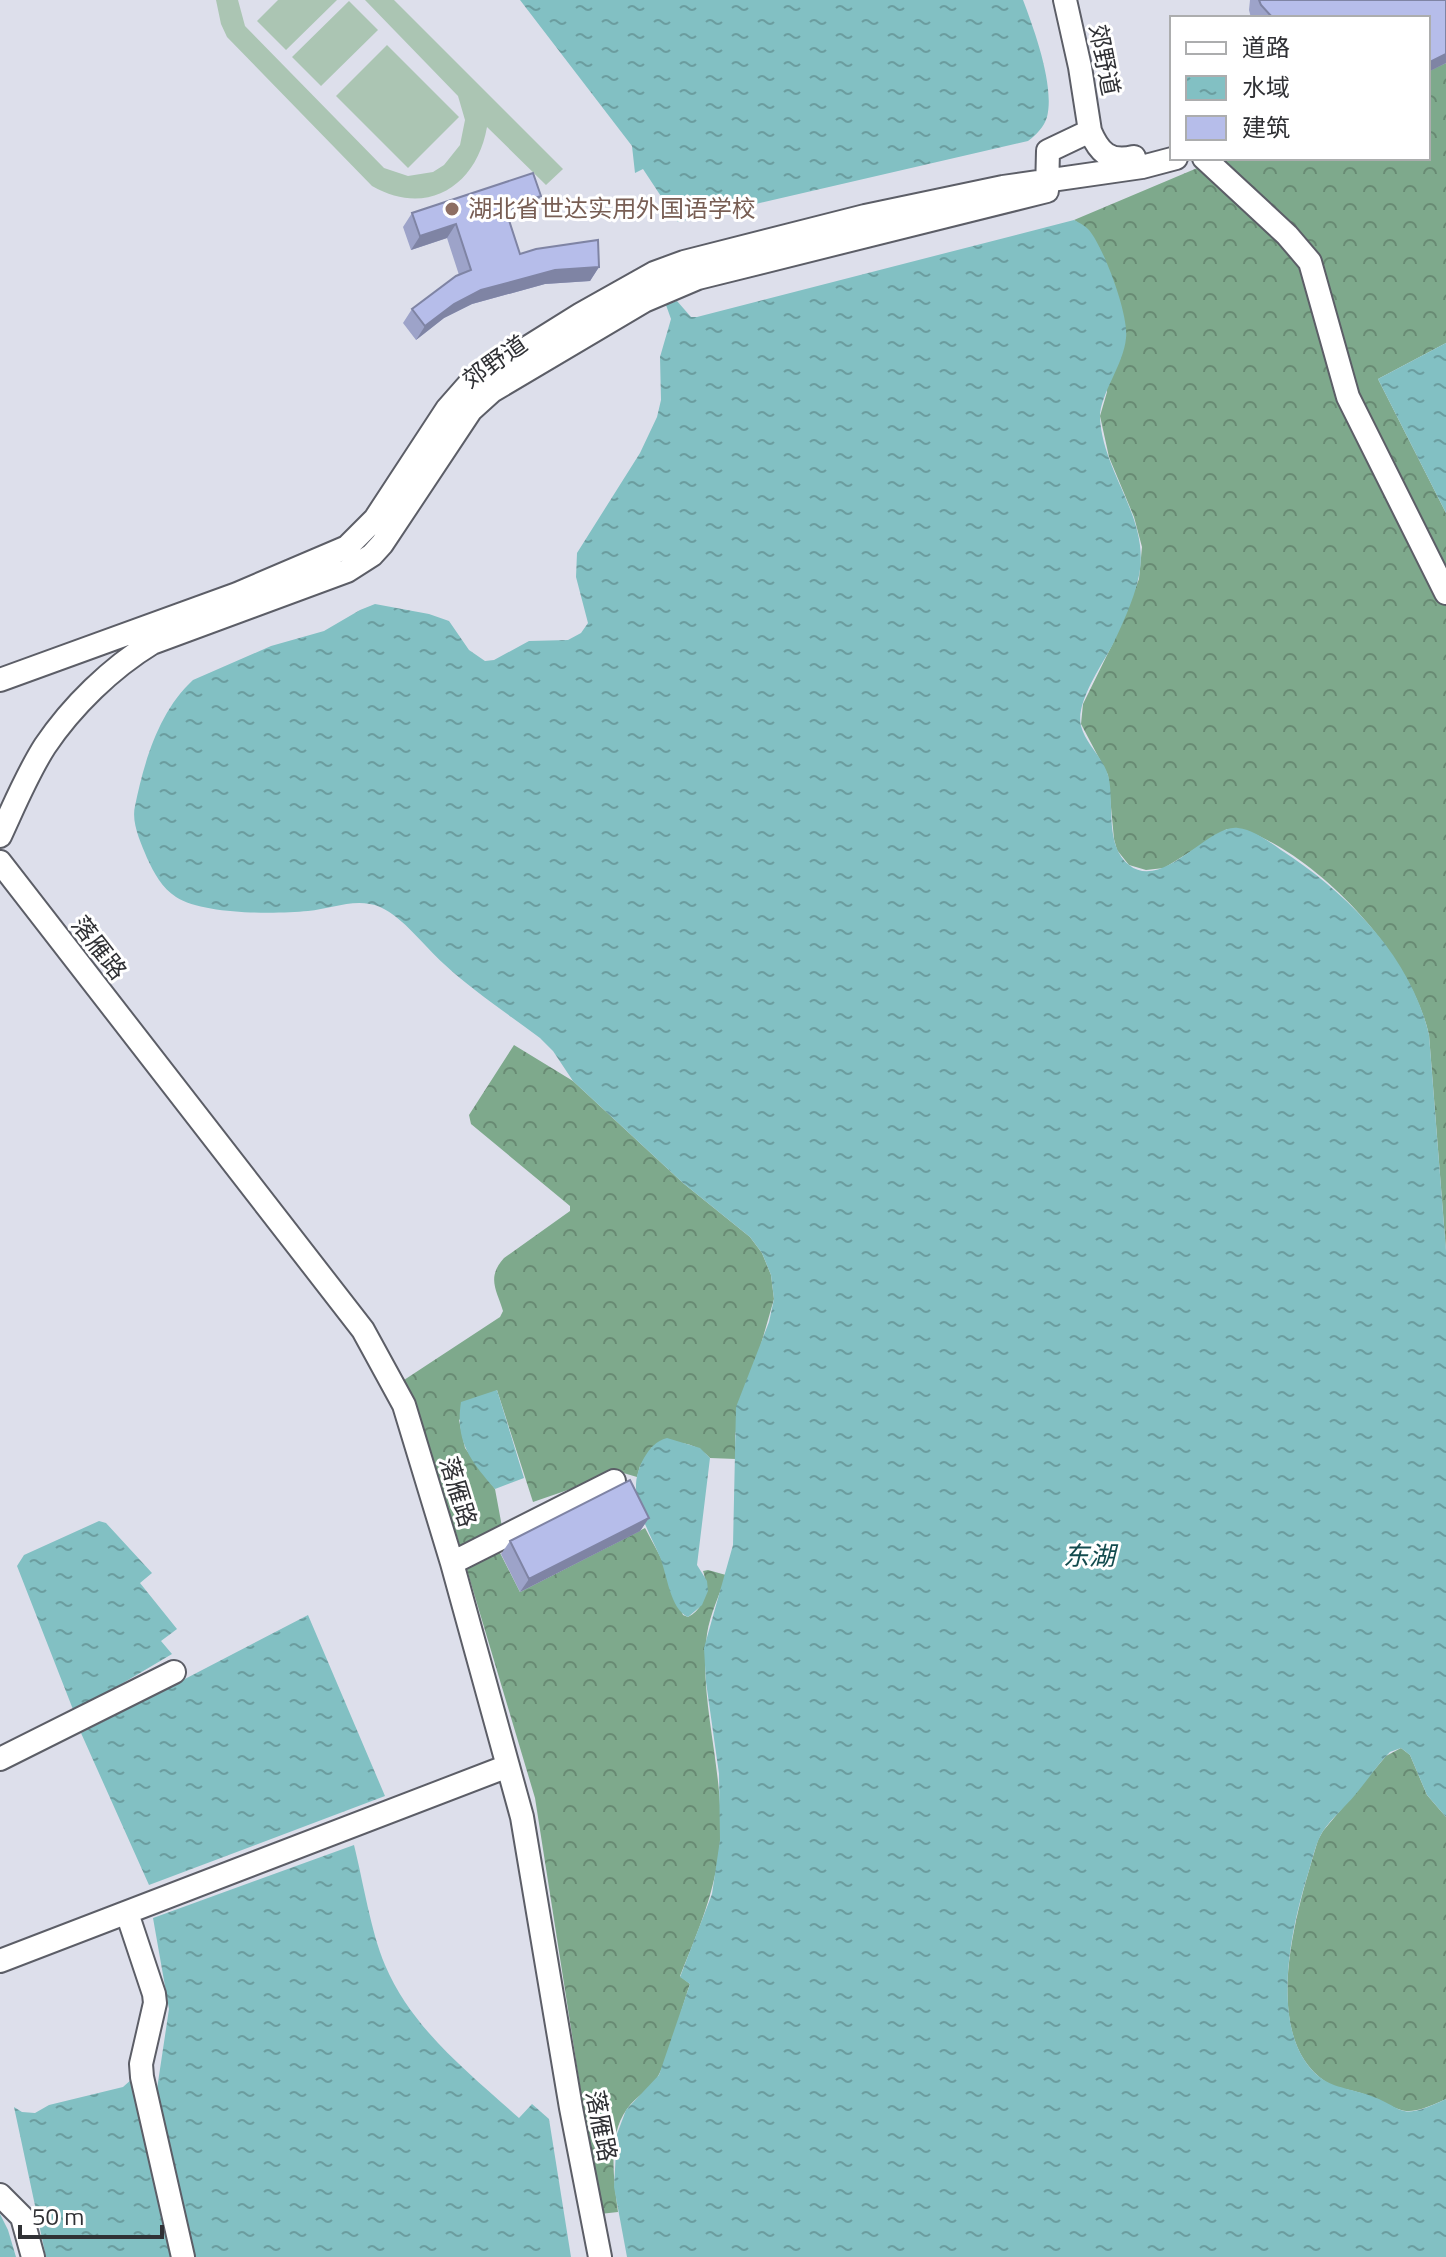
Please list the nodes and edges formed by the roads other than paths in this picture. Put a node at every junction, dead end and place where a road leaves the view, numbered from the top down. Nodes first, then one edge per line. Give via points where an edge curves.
1 (1065, 0) edge
2 (1090, 131) junction
3 (1170, 148) edge
4 (1170, 160) edge
5 (1206, 160) edge
6 (1048, 180) junction
7 (1446, 593) edge
8 (0, 680) edge
9 (0, 836) edge
10 (0, 862) edge
11 (614, 1481) dead end
12 (452, 1563) junction
13 (174, 1672) dead end
14 (0, 1759) edge
15 (508, 1766) junction
16 (127, 1913) junction
17 (0, 1961) edge
18 (0, 2195) edge
19 (33, 2257) edge
20 (183, 2257) edge
21 (600, 2257) edge

1 - 2 street, 郊野道
2 - 3 street, 郊野道 via 1103,153 1118,159
2 - 6 street, 郊野道 via 1048,151
4 - 6 street
5 - 7 street via 1310,262 1348,397
6 - 8 street via 865,216 654,273 469,384 375,519 347,547 237,594
6 - 9 street, 郊野道 via 1047,191 698,278 644,301 492,391 471,410 372,555 347,571 152,643 128,657 44,748
10 - 12 street, 落雁路 via 363,1330 404,1405
11 - 12 street
12 - 15 street, 落雁路
13 - 14 street
15 - 16 street
15 - 21 street, 落雁路 via 522,1817
16 - 17 street
16 - 20 street via 154,1994 142,2077
18 - 19 street via 22,2217

